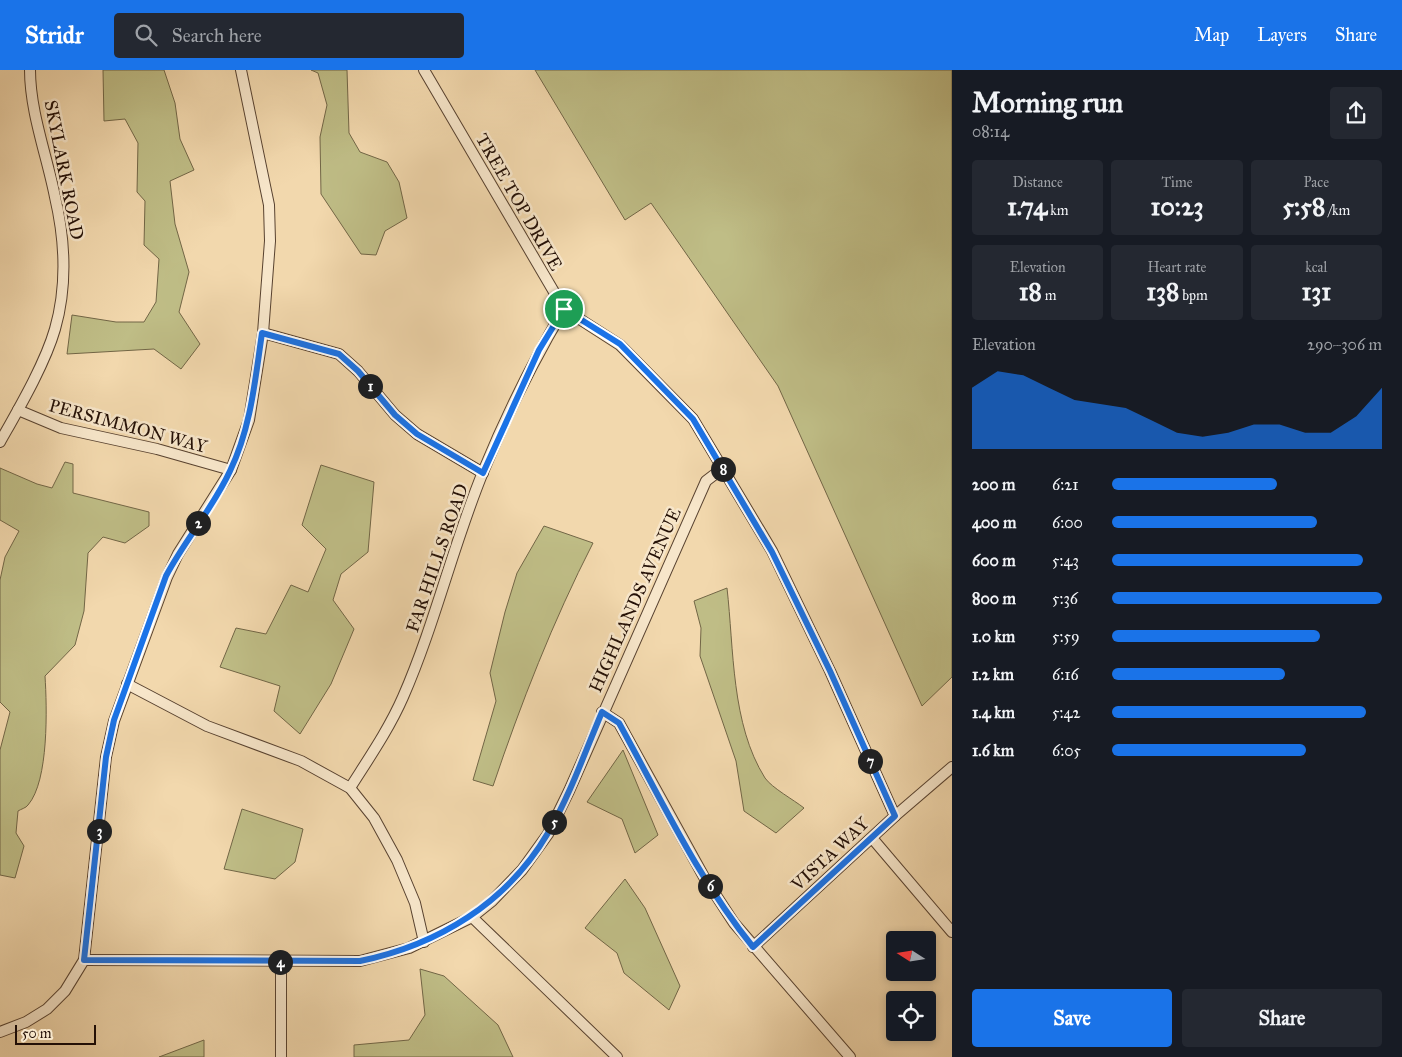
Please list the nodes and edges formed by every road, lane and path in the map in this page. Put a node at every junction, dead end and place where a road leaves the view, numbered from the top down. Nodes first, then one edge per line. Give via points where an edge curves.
1 (30, 70) edge
2 (241, 70) edge
3 (424, 70) edge
4 (564, 309) junction
5 (262, 333) junction
6 (18, 410) junction
7 (0, 442) edge
8 (723, 468) junction
9 (231, 470) junction
10 (483, 473) junction
11 (127, 684) junction
12 (602, 712) junction
13 (952, 767) edge
14 (350, 788) junction
15 (895, 816) junction
16 (872, 838) junction
17 (472, 916) junction
18 (952, 932) edge
19 (424, 942) junction
20 (753, 947) junction
21 (84, 960) junction
22 (281, 962) junction
23 (0, 1032) edge
24 (281, 1057) edge
25 (617, 1057) edge
26 (850, 1057) edge

1 - 6 street, SKYLARK ROAD via 34,104 59,217 63,278 54,330
2 - 5 street via 269,205 270,241
3 - 4 street, TREE TOP DRIVE
4 - 8 street, TREE TOP DRIVE via 620,344 659,382 693,419
4 - 10 street, FAR HILLS ROAD via 539,350
5 - 9 street via 249,420
5 - 10 street via 339,354 417,434
6 - 7 street, SKYLARK ROAD
6 - 9 street, PERSIMMON WAY via 61,428 157,449
8 - 12 street, HIGHLANDS AVENUE via 706,481
8 - 15 street, TREE TOP DRIVE via 772,552
9 - 11 street via 166,576
10 - 14 street, FAR HILLS ROAD via 404,697
11 - 14 street via 207,726 301,761
11 - 21 street via 114,720 106,757
12 - 17 street, HIGHLANDS AVENUE via 548,834 522,870 492,901
12 - 20 street via 619,723 704,877
13 - 15 street, VISTA WAY
14 - 19 street via 374,818 397,860 415,903
15 - 16 street, VISTA WAY
16 - 18 street
16 - 20 street, VISTA WAY
17 - 19 street, HIGHLANDS AVENUE
17 - 25 street
19 - 22 street, HIGHLANDS AVENUE via 387,956 360,961
20 - 26 street
21 - 22 street, HIGHLANDS AVENUE
21 - 23 street via 52,1004 26,1022
22 - 24 street

